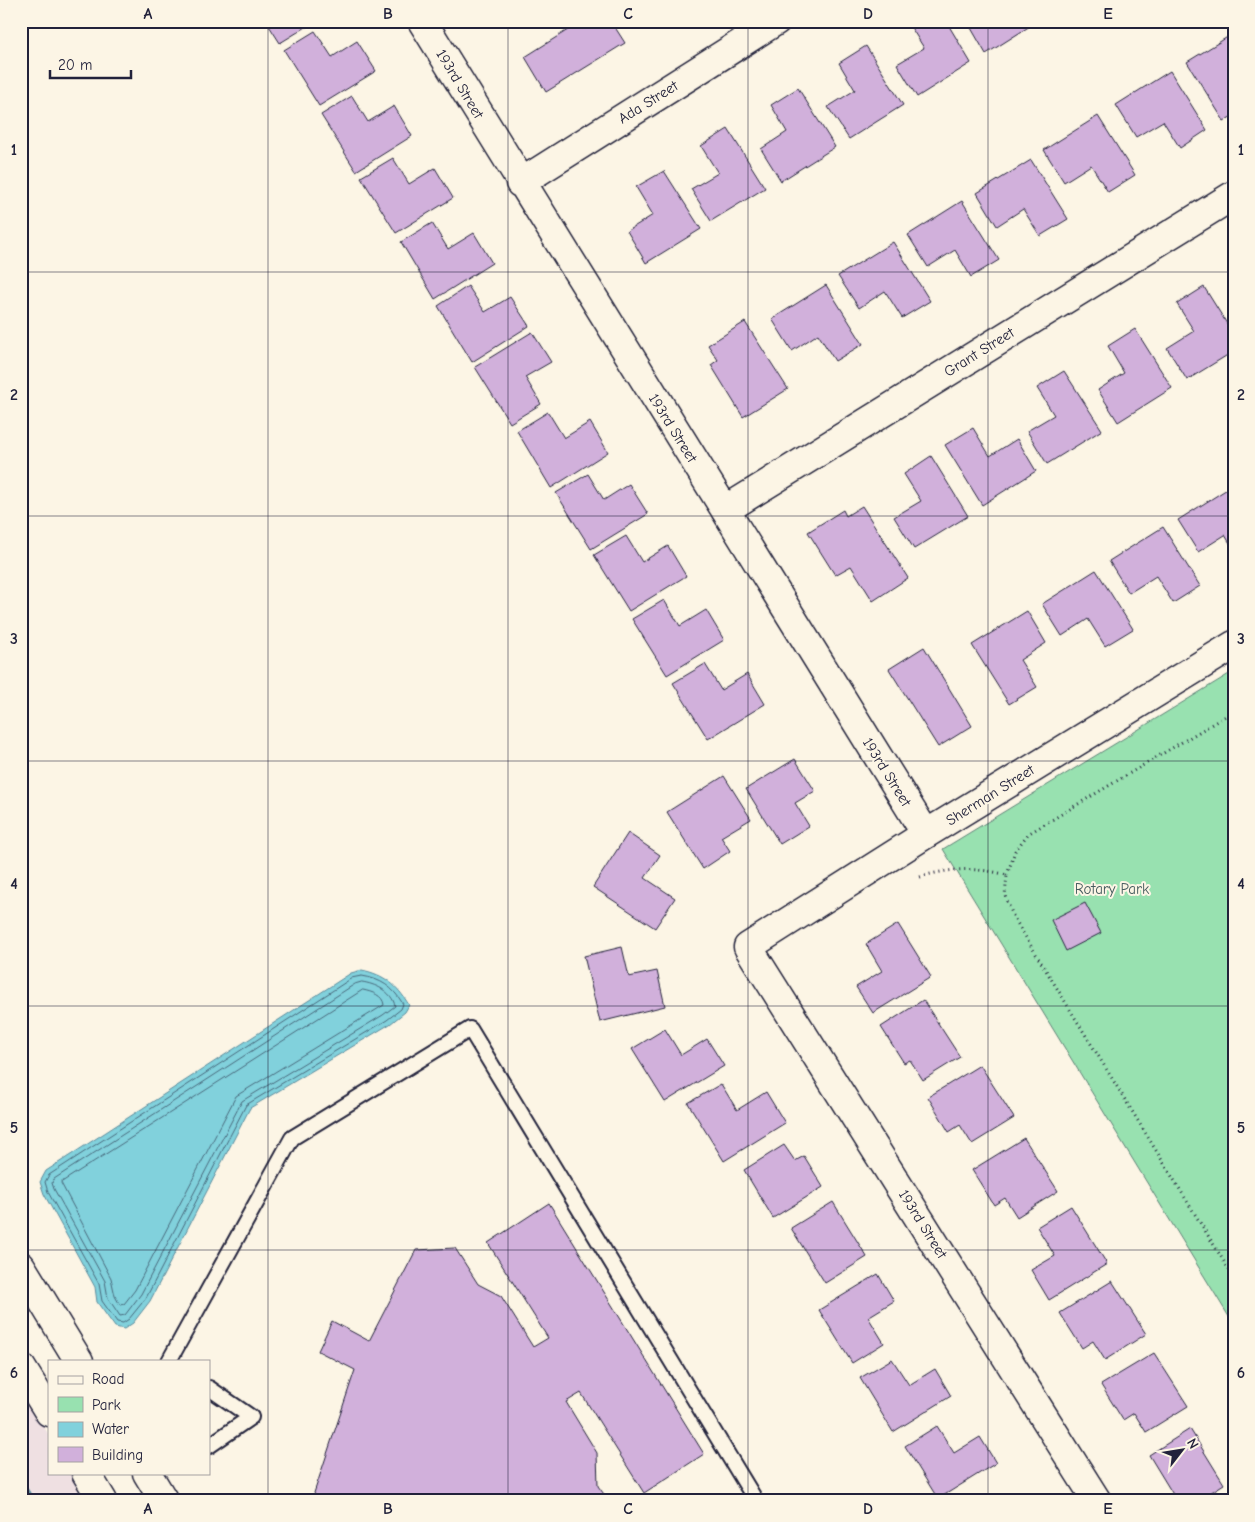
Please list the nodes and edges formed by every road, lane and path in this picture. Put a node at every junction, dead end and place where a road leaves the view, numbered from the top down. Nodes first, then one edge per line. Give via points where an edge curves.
1 (422, 21) edge
2 (776, 21) edge
3 (520, 183) junction
4 (1234, 195) edge
5 (724, 510) junction
6 (1234, 645) edge
7 (1234, 711) edge
8 (926, 834) junction
9 (1007, 876) junction
10 (920, 877) dead end
11 (748, 947) joint
12 (21, 1266) edge
13 (1234, 1278) edge
14 (78, 1360) edge
15 (170, 1360) edge
16 (21, 1367) edge
17 (210, 1389) edge
18 (48, 1410) edge
19 (210, 1445) edge
20 (87, 1474) edge
21 (103, 1501) edge
22 (756, 1501) edge
23 (1097, 1501) edge

1 - 3 street, 193rd Street
2 - 3 street, Ada Street
3 - 5 street, 193rd Street
4 - 5 street, Grant Street
5 - 8 street, 193rd Street
6 - 8 street, Sherman Street
7 - 9 path via 1028,834 1015,851
8 - 11 street, Sherman Street
9 - 10 path via 988,870 944,870
9 - 13 path via 1005,896 1014,918
11 - 23 street, 193rd Street
12 - 14 street
15 - 22 lane via 292,1138 470,1028
16 - 18 street
17 - 19 lane via 252,1417
20 - 21 street

